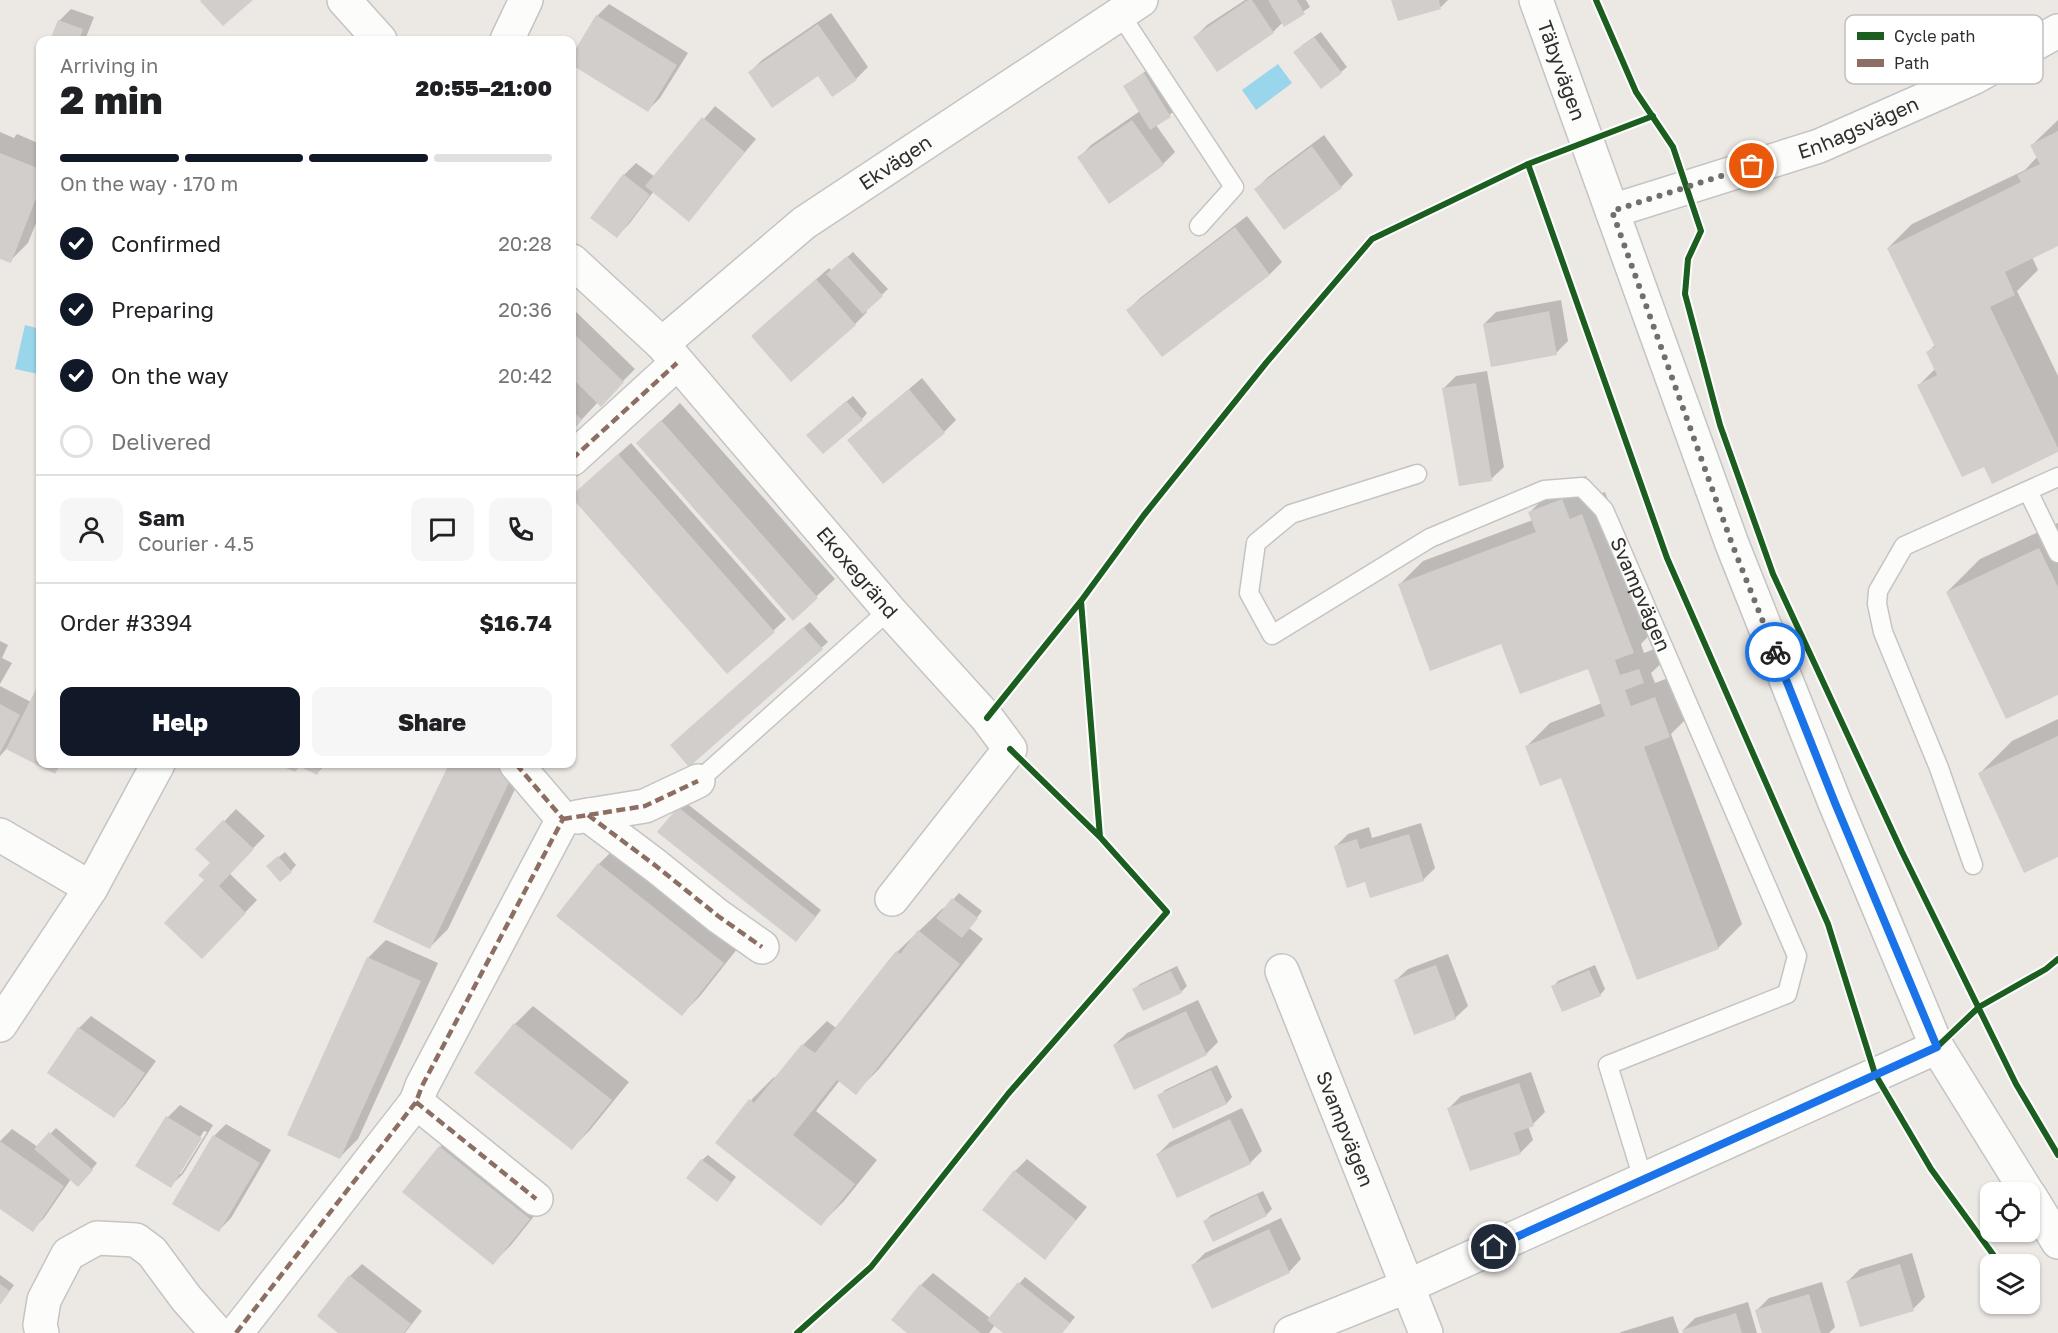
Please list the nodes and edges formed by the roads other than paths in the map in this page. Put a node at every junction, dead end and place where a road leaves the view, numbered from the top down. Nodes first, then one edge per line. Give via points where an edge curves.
1 (344, 0) edge
2 (526, 0) edge
3 (1536, 0) edge
4 (1131, 7) edge
5 (2058, 31) edge
6 (376, 36) edge
7 (509, 36) edge
8 (2043, 39) edge
9 (1959, 84) edge
10 (1612, 211) junction
11 (1199, 226) dead end
12 (576, 265) edge
13 (669, 353) junction
14 (576, 455) edge
15 (1417, 474) dead end
16 (2058, 477) edge
17 (2028, 491) junction
18 (2058, 553) edge
19 (889, 610) junction
20 (156, 768) edge
21 (521, 768) edge
22 (698, 781) joint
23 (576, 817) junction
24 (0, 835) edge
25 (1973, 865) dead end
26 (91, 888) junction
27 (892, 899) dead end
28 (762, 947) dead end
29 (1282, 971) dead end
30 (0, 1025) edge
31 (1937, 1047) junction
32 (416, 1102) junction
33 (1643, 1179) junction
34 (2021, 1182) edge
35 (536, 1199) dead end
36 (2040, 1212) edge
37 (2058, 1242) edge
38 (1408, 1286) junction
39 (42, 1333) edge
40 (217, 1333) edge
41 (236, 1333) edge
42 (1292, 1333) edge
43 (1426, 1333) edge

1 - 6 street
2 - 7 street
3 - 10 street, Täbyvägen
4 - 11 lane via 1234,187
4 - 13 street, Ekvägen via 804,223
5 - 8 street, Enhagsvägen
9 - 10 street, Enhagsvägen via 1819,146
10 - 31 street, Täbyvägen via 1732,544
12 - 13 street, Ekoxegränd
13 - 14 street, Ekvägen
13 - 19 street, Ekoxegränd
15 - 33 lane, Svampvägen via 1291,514 1256,543 1249,593 1272,634 1430,538 1544,490 1582,487 1604,510 1797,956 1787,994 1608,1065
16 - 17 lane
17 - 18 lane
17 - 25 lane via 1904,546 1878,591 1880,619
19 - 22 lane
19 - 27 street, Ekoxegränd via 987,718 1010,749
20 - 26 street
21 - 23 street
22 - 23 street via 645,806
23 - 28 street via 656,866
23 - 32 street
24 - 26 street
26 - 30 street
29 - 38 street, Svampvägen
31 - 33 street
31 - 34 street, Täbyvägen
32 - 35 street
32 - 41 street
33 - 38 street
36 - 37 street
38 - 42 street
38 - 43 street, Svampvägen
39 - 40 street via 44,1300 68,1254 97,1238 136,1240 152,1252

